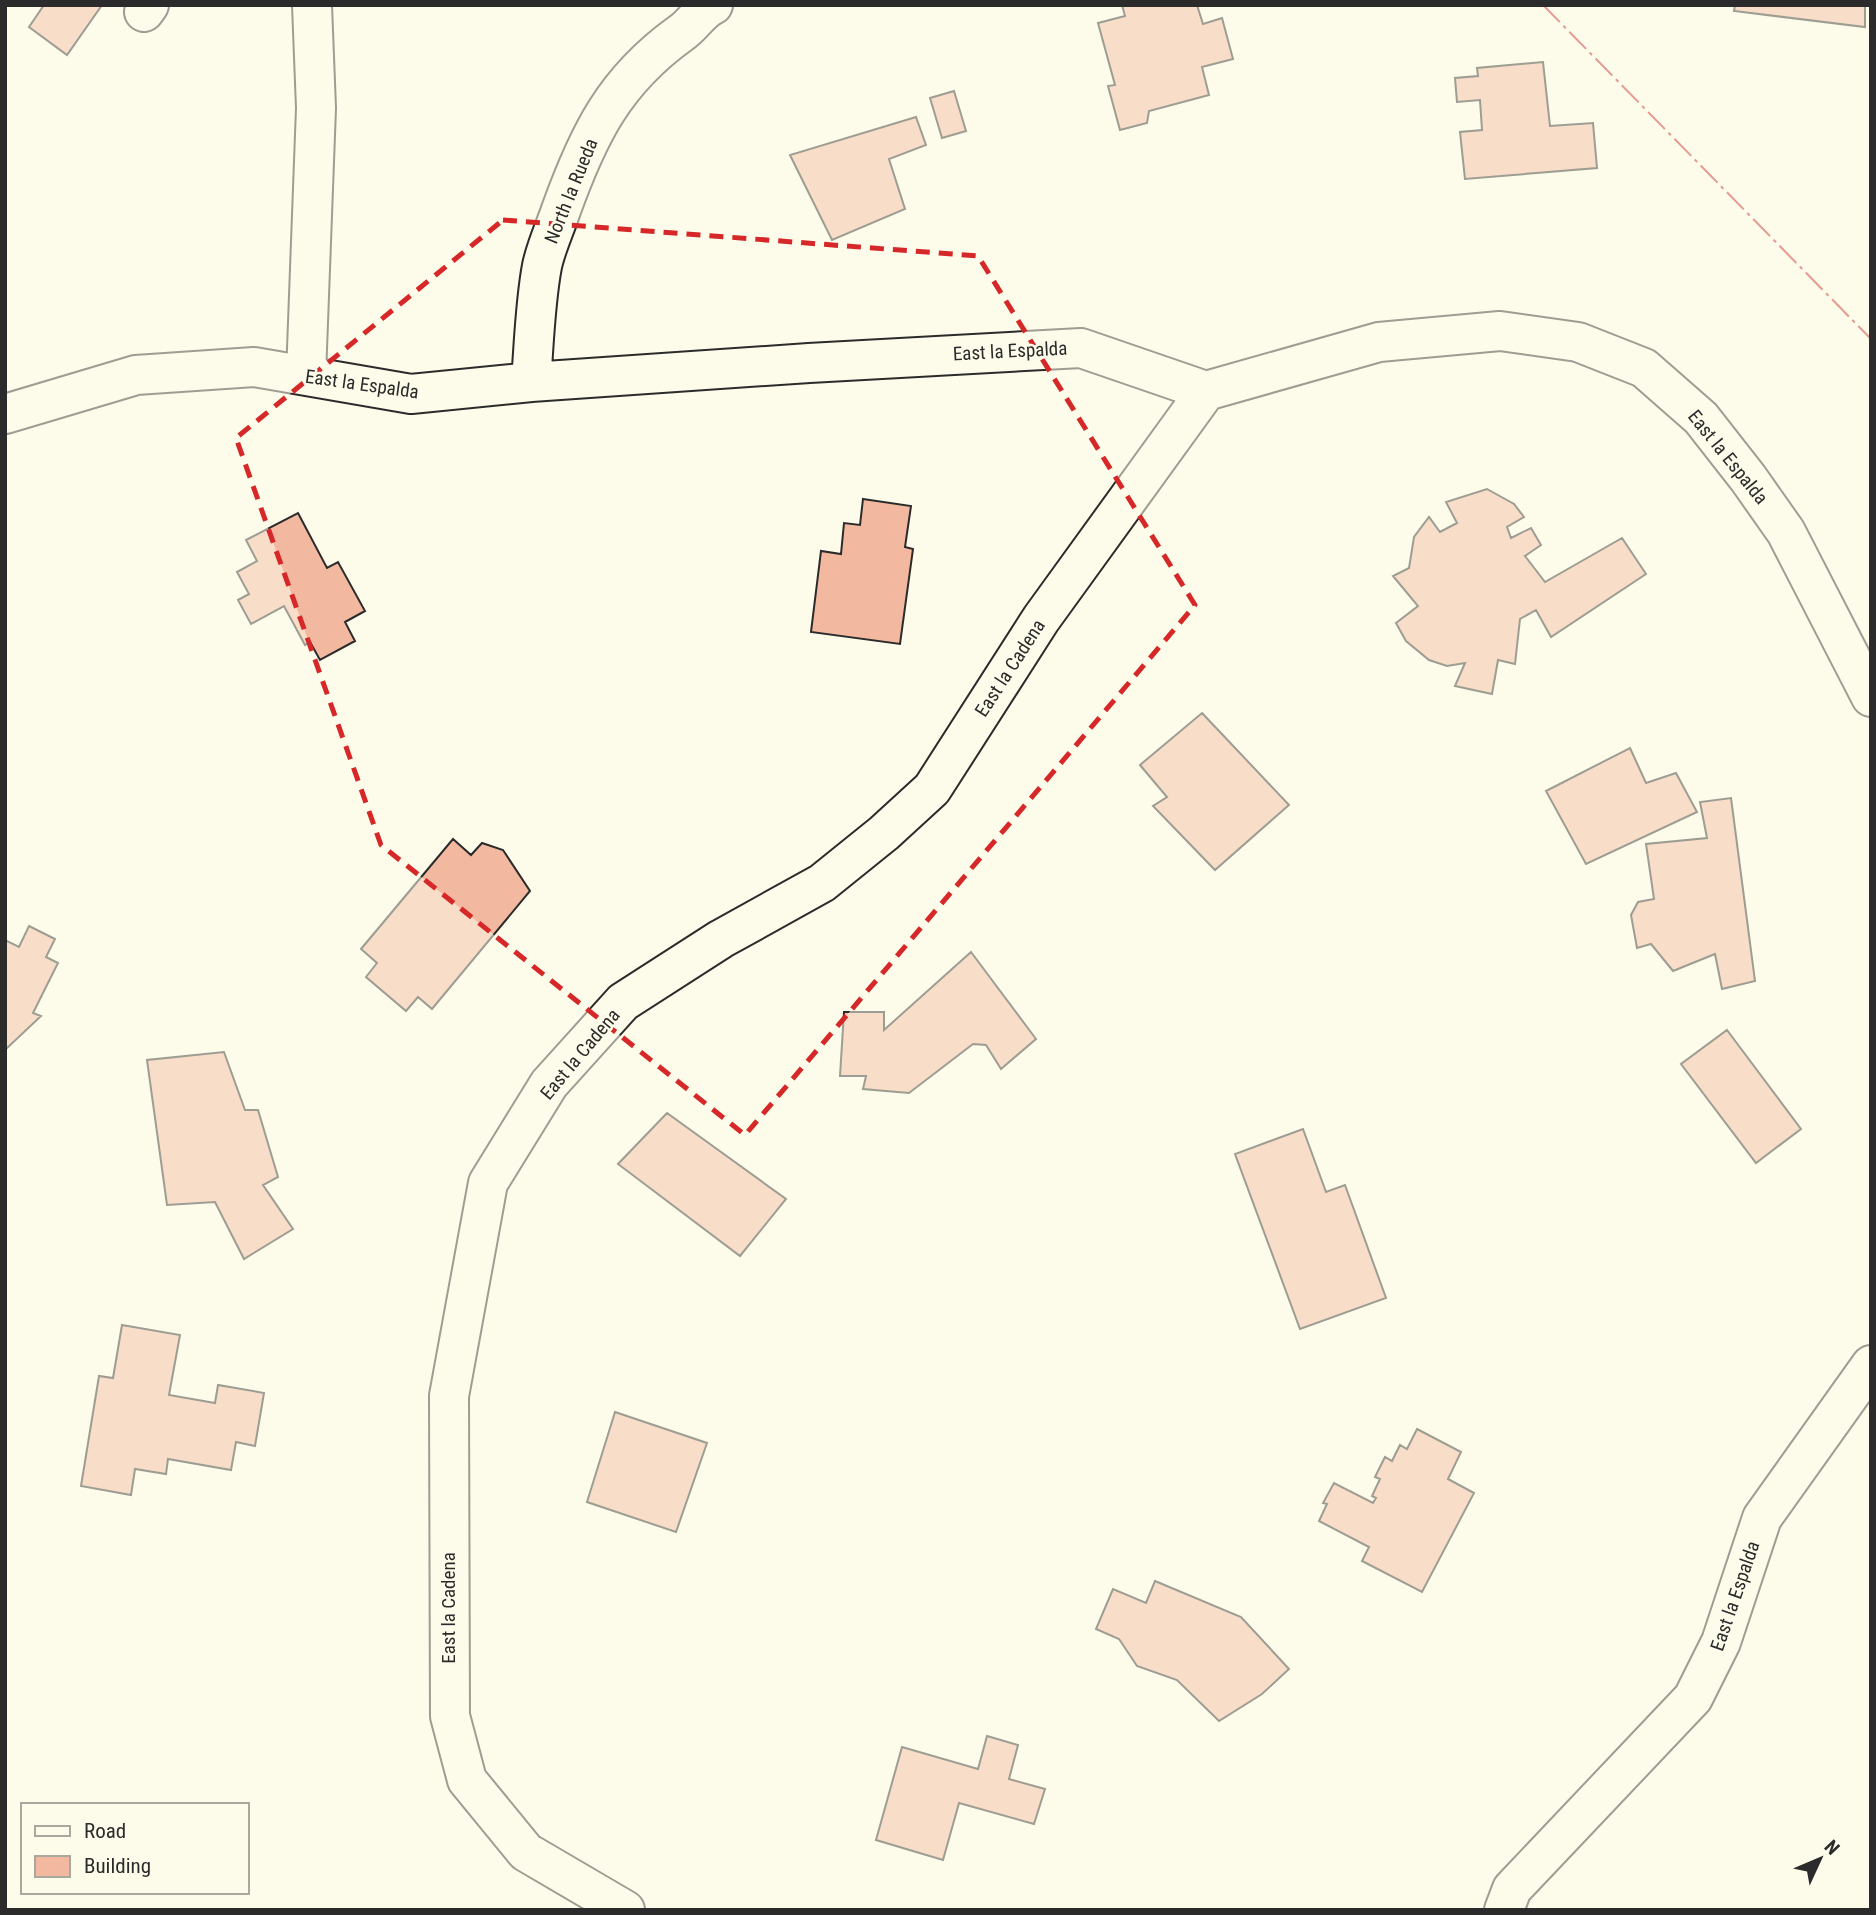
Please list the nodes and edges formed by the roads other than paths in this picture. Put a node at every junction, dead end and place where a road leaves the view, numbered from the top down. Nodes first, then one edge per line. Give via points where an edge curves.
1 (312, 5) edge
2 (713, 5) edge
3 (306, 376) junction
4 (531, 382) junction
5 (1206, 391) junction
6 (5, 414) edge
7 (1871, 697) edge
8 (1871, 1366) edge
9 (625, 1910) edge
10 (1504, 1910) edge

1 - 3 street via 316,108
2 - 4 street, North la Rueda via 628,80 603,114 578,163 542,265
3 - 4 street, East la Espalda via 411,394
3 - 6 street, East la Espalda via 254,367 136,375
4 - 5 street, East la Espalda via 1081,348
5 - 7 street, East la Espalda via 1379,342 1500,331 1578,342 1644,369 1701,418 1786,532
5 - 9 street, East la Cadena via 1041,619 932,789 822,883 721,939 623,1002 549,1084 488,1183 449,1396 450,1716 467,1780 526,1852
8 - 10 street, East la Espalda via 1762,1518 1721,1642 1693,1698 1512,1889

